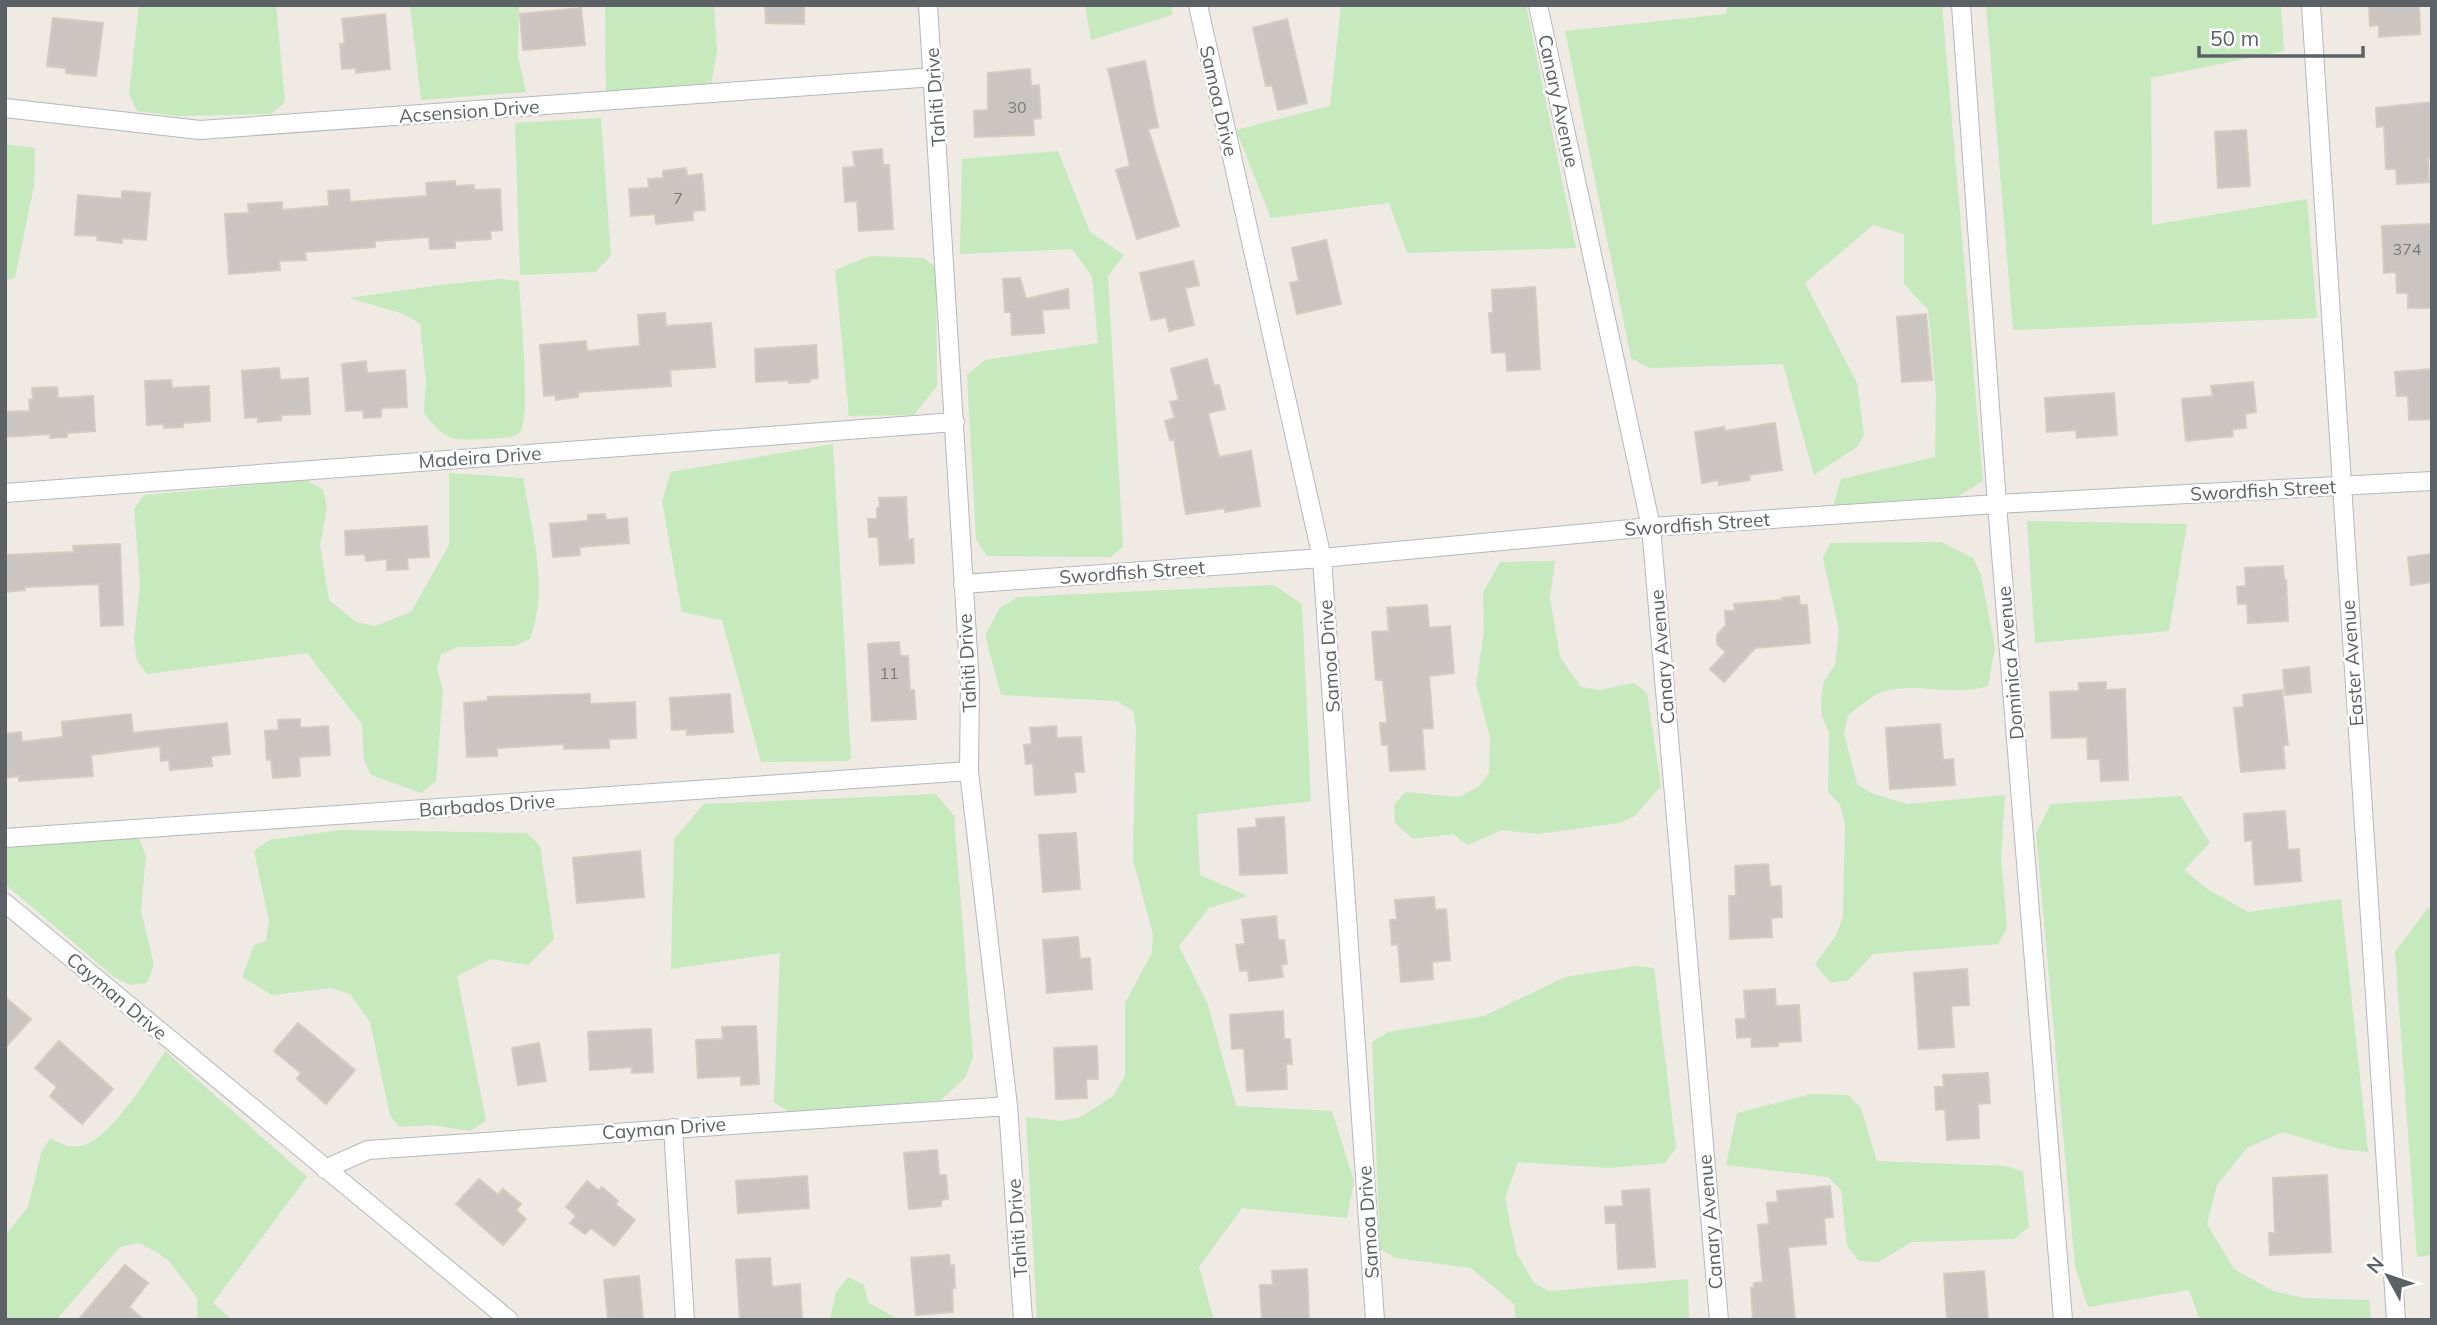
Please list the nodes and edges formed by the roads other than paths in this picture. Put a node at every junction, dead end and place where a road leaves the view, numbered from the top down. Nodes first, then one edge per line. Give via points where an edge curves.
1 (928, 5) edge
2 (1198, 5) edge
3 (1538, 5) edge
4 (1961, 5) edge
5 (2311, 5) edge
6 (934, 77) junction
7 (5, 108) edge
8 (955, 422) junction
9 (2432, 481) edge
10 (2341, 486) junction
11 (5, 493) edge
12 (1997, 504) junction
13 (1651, 527) junction
14 (1322, 558) junction
15 (963, 584) junction
16 (969, 771) junction
17 (5, 838) edge
18 (5, 904) edge
19 (1008, 1106) junction
20 (673, 1128) junction
21 (325, 1169) junction
22 (509, 1320) edge
23 (685, 1320) edge
24 (1023, 1320) edge
25 (1375, 1320) edge
26 (1718, 1320) edge
27 (2063, 1320) edge
28 (2396, 1320) edge

1 - 6 street, Tahiti Drive
2 - 14 street, Samoa Drive
3 - 13 street, Canary Avenue
4 - 12 street, Dominica Avenue
5 - 10 street, Easter Avenue
6 - 7 street, Acsension Drive via 200,130
6 - 8 street, Tahiti Drive
8 - 11 street, Madeira Drive
8 - 15 street, Tahiti Drive
9 - 10 street, Swordfish Street
10 - 12 street, Swordfish Street
10 - 28 street, Easter Avenue
12 - 13 street, Swordfish Street
12 - 27 street, Dominica Avenue
13 - 14 street, Swordfish Street
13 - 26 street, Canary Avenue
14 - 15 street, Swordfish Street
14 - 25 street, Samoa Drive
15 - 16 street, Tahiti Drive via 970,685
16 - 17 street, Barbados Drive
16 - 19 street, Tahiti Drive
18 - 21 street, Cayman Drive
19 - 20 street, Cayman Drive
19 - 24 street, Tahiti Drive
20 - 21 street, Cayman Drive via 368,1150
20 - 23 street
21 - 22 street, Cayman Drive

